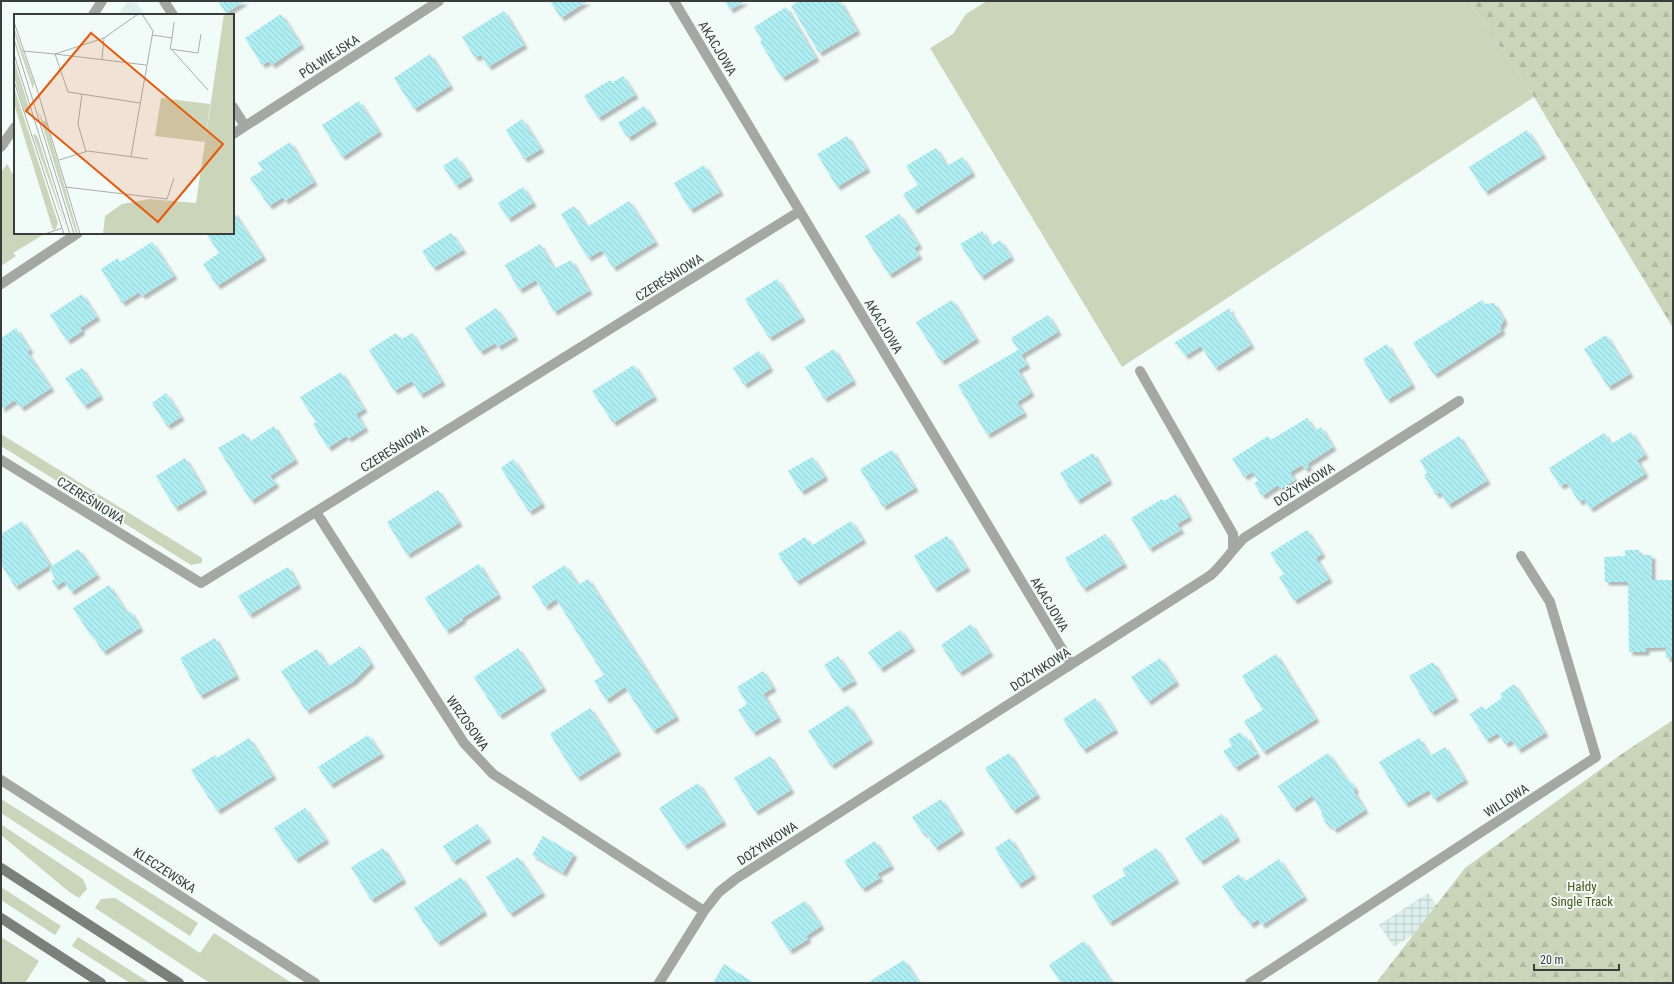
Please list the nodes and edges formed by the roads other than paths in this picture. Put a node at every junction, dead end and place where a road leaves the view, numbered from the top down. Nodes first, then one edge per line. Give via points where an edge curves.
1 (102, 1) edge
2 (164, 1) edge
3 (439, 1) edge
4 (674, 1) edge
5 (93, 14) edge
6 (172, 14) edge
7 (234, 109) edge
8 (245, 126) junction
9 (14, 133) edge
10 (234, 133) edge
11 (1, 147) edge
12 (800, 211) junction
13 (75, 234) edge
14 (1, 284) edge
15 (1140, 371) dead end
16 (1459, 401) dead end
17 (1, 460) edge
18 (316, 512) junction
19 (1233, 550) junction
20 (1522, 556) dead end
21 (1071, 664) junction
22 (1, 780) edge
23 (1, 868) edge
24 (704, 911) junction
25 (1, 918) edge
26 (101, 983) edge
27 (179, 983) edge
28 (315, 983) edge
29 (659, 983) edge
30 (1250, 983) edge

1 - 5 street
2 - 6 street
3 - 8 street, PÓŁWIEJSKA
4 - 12 street, AKACJOWA
7 - 8 street
8 - 10 street, PÓŁWIEJSKA
9 - 11 street
12 - 18 street, CZEREŚNIOWA
12 - 21 street, AKACJOWA
13 - 14 street
15 - 19 street via 1232,534
16 - 19 street, DOŻYNKOWA via 1244,538
17 - 18 street, CZEREŚNIOWA via 201,583
18 - 24 street, WRZOSOWA via 464,743 477,759 493,774
19 - 21 street, DOŻYNKOWA via 1211,575
20 - 30 street, WILLOWA via 1550,602 1596,757
21 - 24 street, DOŻYNKOWA via 737,878 719,892
22 - 28 street, KLECZEWSKA
23 - 27 main road
24 - 29 street, DOŻYNKOWA
25 - 26 main road

